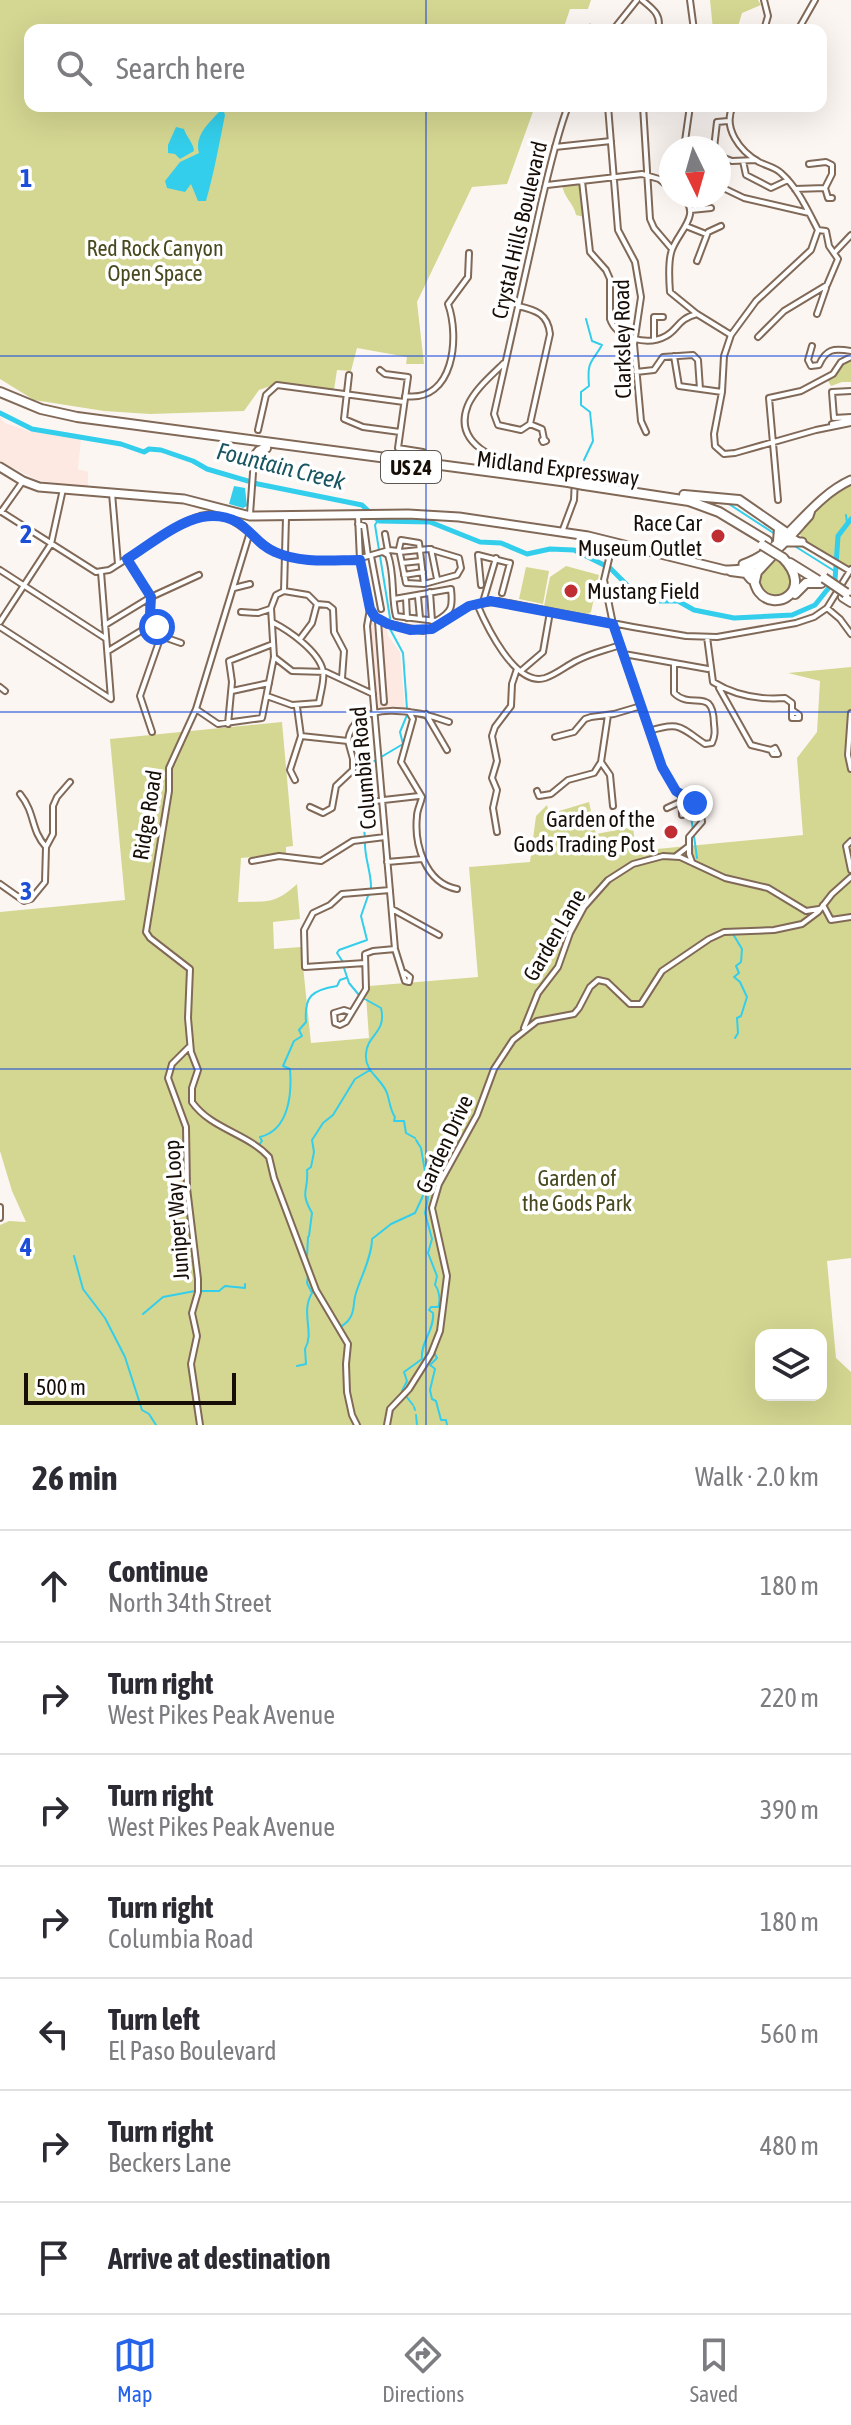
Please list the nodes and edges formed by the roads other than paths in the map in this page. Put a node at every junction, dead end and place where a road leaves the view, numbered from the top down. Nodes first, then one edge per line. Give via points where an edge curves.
1 (639, 0) edge
2 (690, 0) edge
3 (764, 0) edge
4 (815, 0) edge
5 (618, 24) edge
6 (658, 24) edge
7 (693, 24) edge
8 (766, 24) edge
9 (801, 24) edge
10 (566, 112) edge
11 (609, 112) edge
12 (644, 112) edge
13 (689, 112) edge
14 (732, 112) edge
15 (729, 122) junction
16 (686, 136) edge
17 (715, 136) edge
18 (611, 141) junction
19 (555, 147) junction
20 (756, 160) junction
21 (731, 161) edge
22 (743, 161) junction
23 (809, 164) dead end
24 (649, 176) junction
25 (615, 177) junction
26 (788, 180) junction
27 (582, 181) junction
28 (659, 182) edge
29 (547, 185) junction
30 (825, 188) junction
31 (795, 189) junction
32 (731, 192) edge
33 (832, 198) dead end
34 (711, 208) dead end
35 (691, 210) joint
36 (809, 213) junction
37 (686, 226) junction
38 (721, 226) dead end
39 (818, 230) junction
40 (706, 235) junction
41 (851, 235) edge
42 (671, 248) junction
43 (835, 252) junction
44 (469, 253) dead end
45 (697, 261) dead end
46 (827, 285) junction
47 (518, 306) junction
48 (697, 314) junction
49 (817, 314) dead end
50 (663, 317) dead end
51 (731, 335) junction
52 (758, 337) dead end
53 (634, 339) junction
54 (654, 339) junction
55 (812, 346) dead end
56 (851, 354) edge
57 (674, 356) junction
58 (505, 362) junction
59 (380, 370) dead end
60 (636, 372) junction
61 (349, 375) dead end
62 (700, 389) junction
63 (851, 391) edge
64 (722, 392) junction
65 (0, 394) edge
66 (346, 394) junction
67 (405, 399) junction
68 (851, 420) edge
69 (530, 424) junction
70 (258, 430) joint
71 (400, 432) junction
72 (646, 432) dead end
73 (544, 439) dead end
74 (773, 443) junction
75 (257, 444) junction
76 (423, 452) dead end
77 (254, 457) joint
78 (0, 467) edge
79 (851, 480) edge
80 (23, 481) junction
81 (584, 487) junction
82 (64, 489) junction
83 (631, 490) junction
84 (112, 493) junction
85 (778, 500) dead end
86 (0, 512) edge
87 (250, 516) junction
88 (286, 517) junction
89 (360, 519) junction
90 (797, 525) junction
91 (250, 532) junction
92 (562, 532) junction
93 (385, 534) dead end
94 (755, 534) junction
95 (784, 534) junction
96 (613, 542) junction
97 (802, 542) junction
98 (764, 543) junction
99 (51, 544) junction
100 (431, 549) junction
101 (420, 550) junction
102 (400, 551) junction
103 (385, 552) junction
104 (286, 556) junction
105 (785, 556) junction
106 (365, 557) junction
107 (771, 557) junction
108 (496, 558) junction
109 (127, 559) junction
110 (421, 561) junction
111 (402, 563) junction
112 (118, 564) junction
113 (709, 566) junction
114 (749, 566) junction
115 (0, 570) edge
116 (850, 570) edge
117 (731, 571) junction
118 (101, 572) junction
119 (423, 572) junction
120 (199, 575) dead end
121 (404, 575) junction
122 (437, 579) junction
123 (753, 580) junction
124 (823, 581) junction
125 (427, 583) junction
126 (250, 584) dead end
127 (24, 585) junction
128 (481, 585) dead end
129 (234, 588) junction
130 (284, 591) junction
131 (430, 592) junction
132 (502, 593) dead end
133 (418, 597) junction
134 (848, 597) edge
135 (150, 598) junction
136 (406, 598) junction
137 (394, 599) junction
138 (480, 603) junction
139 (317, 604) junction
140 (271, 608) junction
141 (827, 608) junction
142 (370, 609) junction
143 (381, 609) dead end
144 (241, 612) dead end
145 (550, 612) junction
146 (407, 618) junction
147 (377, 619) junction
148 (420, 619) junction
149 (368, 621) junction
150 (432, 621) junction
151 (272, 622) junction
152 (154, 623) junction
153 (613, 624) junction
154 (0, 625) edge
155 (105, 625) junction
156 (851, 633) edge
157 (161, 636) junction
158 (707, 637) junction
159 (106, 638) junction
160 (300, 639) junction
161 (181, 643) dead end
162 (273, 644) junction
163 (621, 645) junction
164 (108, 651) junction
165 (624, 654) junction
166 (274, 657) junction
167 (674, 664) junction
168 (709, 669) junction
169 (519, 670) junction
170 (323, 671) junction
171 (342, 679) junction
172 (269, 683) junction
173 (718, 686) junction
174 (232, 691) junction
175 (373, 694) junction
176 (267, 696) junction
177 (384, 702) dead end
178 (297, 706) junction
179 (641, 706) junction
180 (196, 709) junction
181 (792, 710) dead end
182 (409, 712) junction
183 (374, 713) junction
184 (851, 713) edge
185 (426, 714) junction
186 (608, 715) junction
187 (449, 722) dead end
188 (228, 724) junction
189 (649, 731) junction
190 (152, 732) dead end
191 (301, 736) junction
192 (555, 737) dead end
193 (348, 741) junction
194 (447, 750) dead end
195 (771, 750) dead end
196 (601, 762) junction
197 (851, 769) edge
198 (295, 780) dead end
199 (70, 782) dead end
200 (537, 791) dead end
201 (20, 794) dead end
202 (420, 796) junction
203 (680, 798) junction
204 (382, 800) junction
205 (366, 802) dead end
206 (613, 806) dead end
207 (310, 807) dead end
208 (667, 808) dead end
209 (682, 815) dead end
210 (497, 832) dead end
211 (385, 837) junction
212 (851, 841) edge
213 (689, 846) junction
214 (46, 847) junction
215 (676, 856) junction
216 (422, 859) junction
217 (851, 860) edge
218 (252, 861) dead end
219 (387, 862) junction
220 (692, 863) junction
221 (851, 868) edge
222 (851, 877) edge
223 (0, 884) edge
224 (457, 889) dead end
225 (390, 890) junction
226 (822, 906) junction
227 (392, 909) junction
228 (806, 911) junction
229 (851, 917) edge
230 (805, 922) junction
231 (439, 935) dead end
232 (395, 949) junction
233 (365, 963) junction
234 (405, 973) dead end
235 (350, 1012) junction
236 (530, 1016) junction
237 (537, 1021) junction
238 (523, 1030) junction
239 (190, 1045) junction
240 (182, 1055) junction
241 (193, 1058) junction
242 (0, 1207) edge
243 (1, 1219) edge
244 (200, 1425) edge
245 (357, 1425) edge
246 (387, 1425) edge

1 - 5 street
1 - 6 street via 658,15
2 - 7 street
3 - 8 street
4 - 9 street
10 - 19 street, Crystal Hills Boulevard
11 - 18 street, Clarksley Road
12 - 24 street
13 - 16 street
14 - 15 street
15 - 17 street via 717,122
15 - 20 street via 736,140
18 - 19 street
18 - 25 street, Clarksley Road
19 - 29 street, Crystal Hills Boulevard
20 - 22 street
20 - 26 street
21 - 22 street
22 - 26 street via 746,175 771,188
23 - 30 street via 830,162 832,174
24 - 25 street
24 - 28 street
24 - 42 street via 651,221
25 - 27 street
25 - 53 street, Clarksley Road via 618,230 636,266 641,297
26 - 31 street
27 - 29 street
27 - 53 street via 590,252 610,279 610,321
29 - 47 street, Crystal Hills Boulevard
30 - 31 street
30 - 33 street
31 - 36 street
32 - 36 street
34 - 35 street
35 - 37 street
36 - 39 street
37 - 40 street
37 - 42 street
38 - 40 street
39 - 43 street via 826,231
39 - 51 street via 811,250 756,301
40 - 45 street
41 - 43 street
42 - 48 street via 670,292
43 - 46 street via 838,261
44 - 67 street via 468,277 448,304 454,322 448,373 429,394
46 - 49 street
46 - 52 street via 784,311
47 - 58 street, Crystal Hills Boulevard
47 - 69 street via 542,315 550,331
48 - 51 street
48 - 54 street
50 - 54 street via 654,317
51 - 64 street
53 - 54 street
53 - 60 street, Clarksley Road
55 - 56 street via 811,366 819,365 829,351
56 - 74 street via 833,374 801,391 769,398
57 - 60 street via 662,358 652,371
57 - 62 street via 679,386
57 - 62 street via 697,356
58 - 69 street, Crystal Hills Boulevard via 495,422 521,430
58 - 92 street, Crystal Hills Boulevard via 470,401 468,432 487,455 575,478 574,500
59 - 67 street via 408,377
60 - 72 street, Clarksley Road
61 - 66 street
62 - 64 street
63 - 68 street via 832,392 834,418
64 - 74 street via 714,434 717,449 730,454
65 - 75 highway, Midland Expressway / US 24 via 64,420
66 - 67 street
66 - 70 street via 272,388
66 - 71 street via 345,419
67 - 71 street
68 - 74 street
69 - 73 street via 541,428
70 - 75 highway
71 - 76 street via 398,448
74 - 85 street
75 - 77 highway
75 - 81 highway, Midland Expressway / US 24, bridge
77 - 87 street
78 - 80 main road
79 - 90 main road via 829,493
80 - 82 main road
80 - 86 street
81 - 83 highway, Midland Expressway / US 24
81 - 98 highway, Midland Expressway / US 24 via 688,506
82 - 84 main road
82 - 99 street
83 - 94 highway, Midland Expressway / US 24 via 697,503
83 - 95 highway via 734,499
84 - 87 main road via 196,501
84 - 112 street
86 - 99 street
87 - 88 main road
88 - 89 main road
88 - 104 street
89 - 92 main road via 379,514 459,517
89 - 106 street
89 - 106 street
90 - 95 main road
90 - 95 highway
90 - 97 main road
91 - 104 street
91 - 109 street via 232,520 202,516
91 - 129 street, Ridge Road
92 - 96 main road
93 - 103 street
94 - 95 highway via 728,515 725,503 737,503
94 - 98 highway, Midland Expressway / US 24
95 - 97 main road
95 - 107 main road
95 - 114 main road
96 - 113 main road
96 - 153 street via 604,581
97 - 116 street
98 - 105 highway, Midland Expressway / US 24, bridge
99 - 118 street
99 - 127 street
100 - 101 street
100 - 122 street
100 - 122 street via 461,560 458,574
101 - 102 street
101 - 102 street via 417,541 402,539
101 - 110 street
102 - 103 street
102 - 111 street
103 - 106 street
103 - 137 street
104 - 106 street
104 - 130 street
105 - 123 highway via 796,579 788,596 766,598
105 - 124 highway, Midland Expressway / US 24
106 - 142 street, Columbia Road
106 - 143 street
107 - 114 main road
107 - 123 highway
108 - 128 street via 478,555
108 - 132 street via 510,563
108 - 138 street
109 - 112 street
109 - 135 street
110 - 111 street
110 - 119 street
111 - 121 street
112 - 118 street
113 - 114 main road
113 - 117 main road
114 - 117 main road
114 - 123 highway
115 - 127 street
116 - 141 street
117 - 123 highway via 745,572
118 - 155 street
119 - 121 street
119 - 125 street
120 - 135 street
121 - 125 street via 407,584
122 - 125 street
123 - 124 highway via 758,596 775,604 803,585
124 - 134 highway, Midland Expressway / US 24, bridge
125 - 131 street
126 - 129 street
127 - 154 street
127 - 159 street
129 - 180 street, Ridge Road
130 - 139 street via 308,595
130 - 140 street
131 - 133 street
131 - 150 street
131 - 150 street via 451,589 450,612
133 - 136 street
133 - 148 street
135 - 152 street
135 - 155 street
136 - 137 street
136 - 146 street
137 - 146 street via 397,617
138 - 145 street via 498,601
138 - 147 street via 427,631
138 - 169 street via 491,632
139 - 160 street
139 - 171 street via 333,609 334,632 344,651
140 - 144 street
140 - 151 street
141 - 156 street
141 - 158 street via 796,623
142 - 147 street
142 - 149 street, Columbia Road
145 - 153 street
145 - 169 street via 543,652
146 - 148 street
147 - 149 street
147 - 177 street
148 - 150 street
149 - 175 street, Columbia Road
151 - 160 street
151 - 162 street
152 - 157 street
152 - 164 street
153 - 158 street
153 - 163 street
154 - 164 street via 111,699
155 - 159 street
157 - 161 street
157 - 190 street via 140,696
158 - 168 street
159 - 164 street
160 - 170 street
162 - 166 street
162 - 174 street via 232,658
163 - 165 street
163 - 169 street via 545,678
165 - 167 street
165 - 179 street
166 - 170 street via 295,672
166 - 172 street
167 - 168 street
167 - 189 street via 674,693 709,703 715,739 705,744 671,724
168 - 173 street
169 - 210 street via 511,706 492,736
170 - 171 street
170 - 178 street via 319,703
171 - 175 street
172 - 174 street
172 - 176 street
173 - 181 street via 764,699 785,698
173 - 195 street via 751,745
174 - 188 street
175 - 183 street, Columbia Road
176 - 178 street
176 - 188 street via 261,720
178 - 191 street
179 - 186 street
179 - 189 street
180 - 188 street via 213,723
180 - 239 street, Ridge Road via 168,772 146,929 191,971
182 - 183 street
182 - 185 street
182 - 202 street via 413,719 401,762
183 - 193 street via 358,720
183 - 204 street, Columbia Road
184 - 197 street
185 - 187 street
185 - 194 street
186 - 192 street via 585,719 574,732
186 - 196 street
189 - 203 street
191 - 193 street
191 - 198 street via 290,766
193 - 207 street via 353,767 336,786 332,808 323,813
196 - 200 street via 588,777 568,780 551,794 539,796
196 - 206 street via 610,775
199 - 214 street via 54,805 53,834
201 - 214 street
202 - 204 street
202 - 216 street
203 - 208 street via 677,806
203 - 209 street
203 - 213 street via 702,813
204 - 205 street
204 - 211 street, Columbia Road
211 - 218 street via 353,841 321,861 279,856
211 - 219 street, Columbia Road
212 - 221 street via 845,848
213 - 215 street
213 - 220 street
214 - 223 street via 45,882 31,899 20,900
215 - 220 street
215 - 236 street, Garden Lane via 633,864 592,897
216 - 219 street
216 - 224 street via 441,883
217 - 221 street
219 - 225 street, Columbia Road
220 - 228 street via 768,888
222 - 226 street, Garden Drive
225 - 227 street, Columbia Road
225 - 233 street via 342,894 313,913 304,930 305,967
226 - 228 street
226 - 229 street via 831,920
226 - 230 street, Garden Drive
227 - 231 street
227 - 232 street, Columbia Road
228 - 230 street
230 - 237 street, Garden Drive via 714,936 662,971 637,1005 598,980 574,1014
232 - 233 street via 367,953
232 - 234 street, Columbia Road
233 - 235 street via 366,989
235 - 235 street via 334,1013 335,1023 344,1023
236 - 237 street
236 - 238 street, Garden Lane
237 - 238 street, Garden Drive
238 - 246 street, Garden Drive via 500,1059 434,1195 433,1219 447,1276 440,1331 431,1354 390,1409
239 - 240 street
239 - 241 street, Ridge Road
240 - 241 street
240 - 244 street, Juniper Way Loop via 168,1078 186,1127 198,1279 191,1364
241 - 245 street, Juniper Way Loop via 198,1070 191,1095 197,1108 269,1157 316,1290 348,1344 347,1392
242 - 243 street

